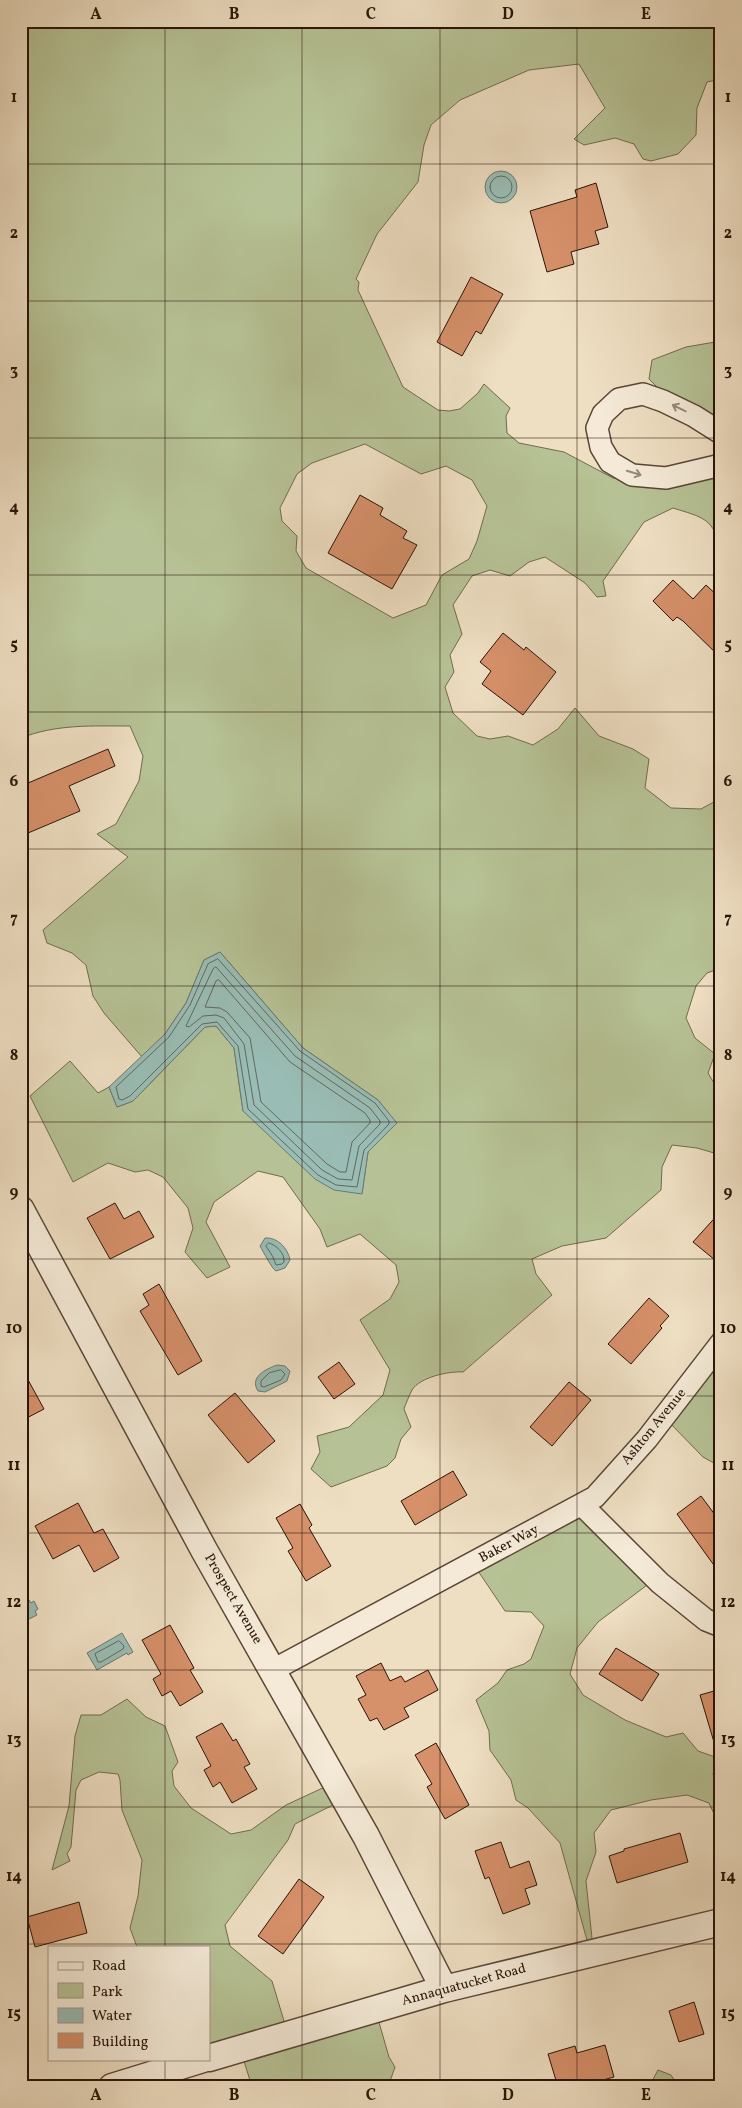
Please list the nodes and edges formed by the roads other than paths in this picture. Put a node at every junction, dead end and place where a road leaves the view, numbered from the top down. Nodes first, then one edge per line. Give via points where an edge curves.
1 (721, 433) edge
2 (721, 465) edge
3 (21, 1210) edge
4 (28, 1240) edge
5 (721, 1343) edge
6 (582, 1506) junction
7 (721, 1626) edge
8 (273, 1670) junction
9 (721, 1922) edge
10 (444, 1989) junction
11 (210, 2058) edge
12 (200, 2060) edge
13 (112, 2087) edge

1 -> 2 street via 694,416 643,394 619,399 603,414 598,428 602,447 610,462 632,475 666,478
3 - 4 street, Prospect Avenue
4 - 8 street, Prospect Avenue
5 - 6 street, Ashton Avenue via 647,1439 595,1498
6 - 7 street via 660,1583 706,1620
6 - 8 street, Baker Way
8 - 10 street, Prospect Avenue via 366,1836
9 - 10 street, Annaquatucket Road
10 - 11 street, Annaquatucket Road
12 - 13 street

